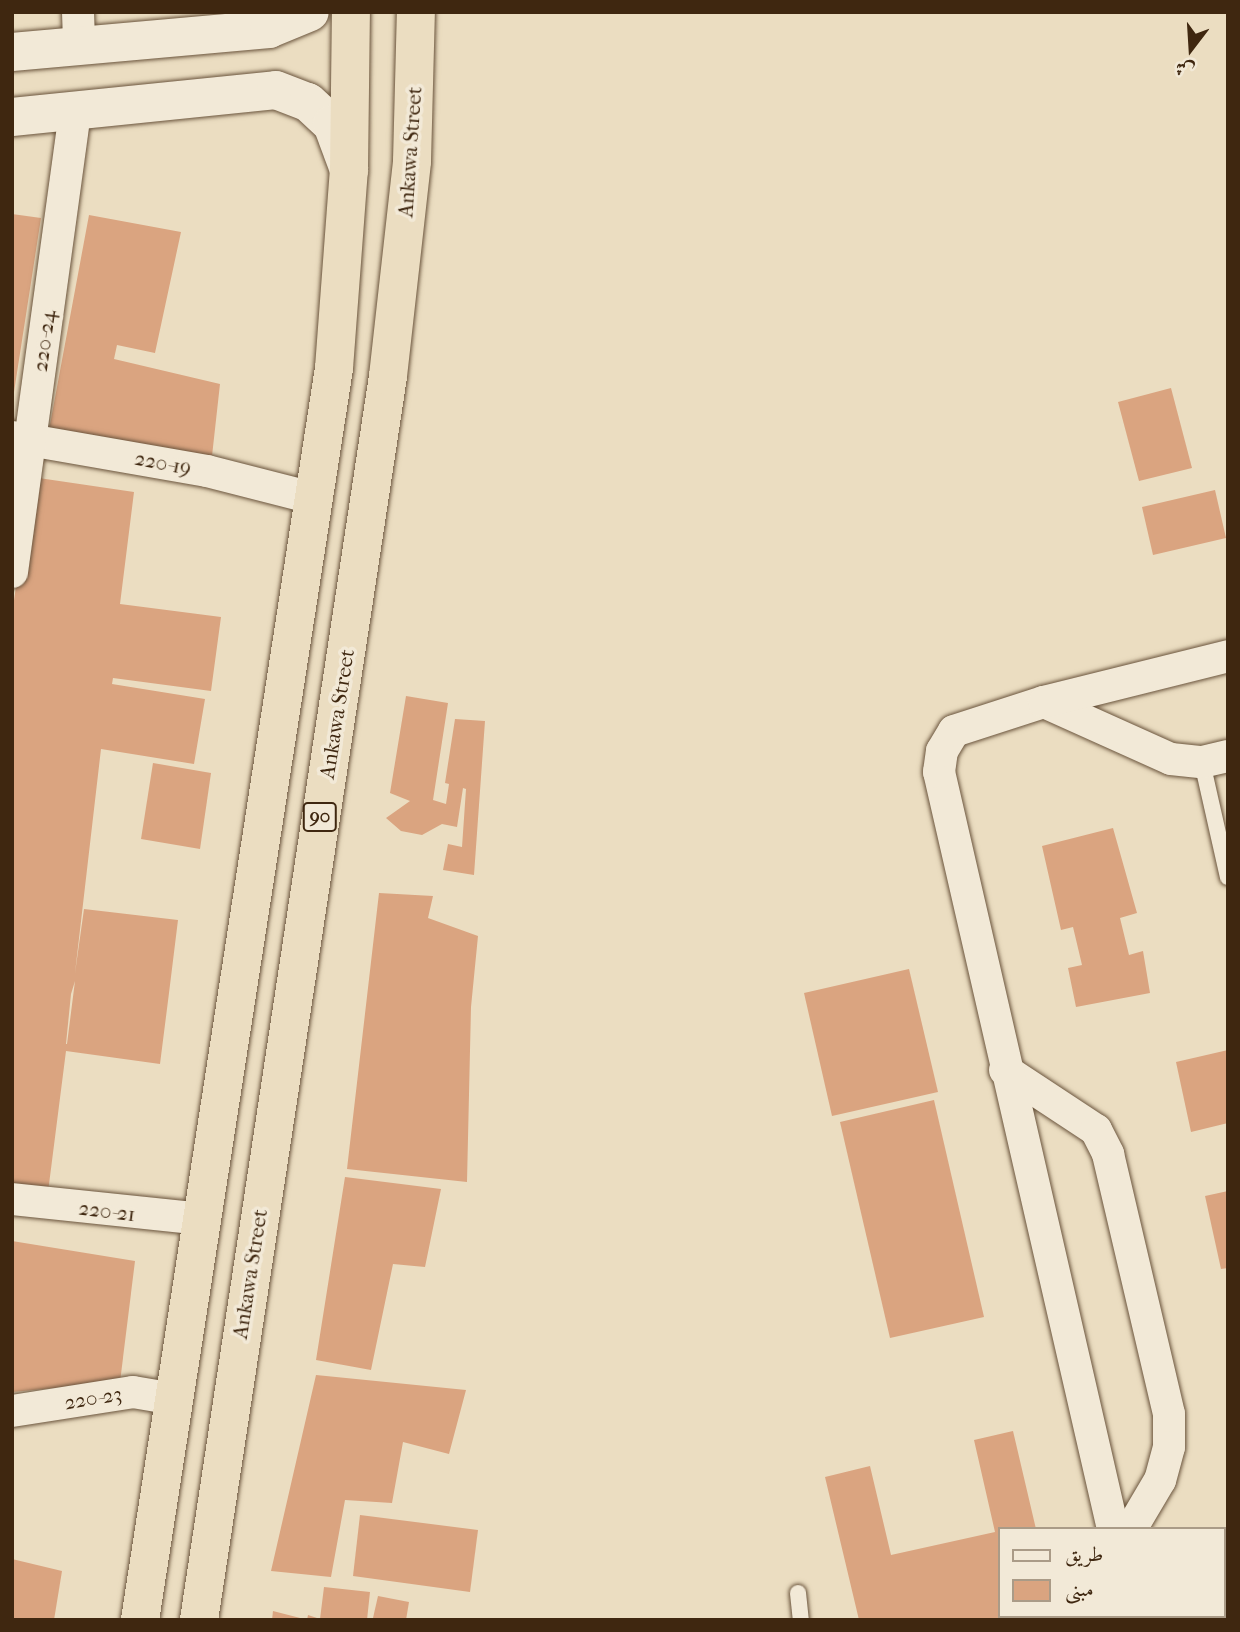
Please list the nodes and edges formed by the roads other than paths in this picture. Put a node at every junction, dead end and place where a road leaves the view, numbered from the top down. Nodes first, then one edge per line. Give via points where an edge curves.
1 (310, 12) edge
2 (351, 12) edge
3 (416, 12) edge
4 (79, 29) edge
5 (232, 31) junction
6 (12, 52) edge
7 (237, 92) junction
8 (75, 111) junction
9 (12, 117) edge
10 (349, 170) junction
11 (21, 438) edge
12 (313, 498) junction
13 (12, 572) edge
14 (1228, 656) edge
15 (1044, 702) junction
16 (1215, 759) edge
17 (1228, 877) edge
18 (1005, 1070) junction
19 (12, 1199) edge
20 (201, 1219) junction
21 (174, 1399) junction
22 (12, 1411) edge
23 (1113, 1527) edge
24 (1131, 1527) edge
25 (798, 1593) dead end
26 (140, 1620) edge
27 (199, 1620) edge
28 (801, 1620) edge

1 - 5 street via 286,25
2 - 10 highway
3 - 27 highway, Ankawa Street / 90 via 412,161 388,376
4 - 5 street
4 - 6 street
5 - 7 street via 252,43 258,60 254,77
7 - 8 street
7 - 10 street via 276,90 307,102 340,138
8 - 9 street
8 - 11 street, 220-24
10 - 12 highway via 334,368
11 - 12 street, 220-19 via 207,471
11 - 13 street, 220-24
12 - 20 highway
14 - 15 street
15 - 16 street via 1171,759
15 - 18 street via 954,731 942,751 939,772
16 - 17 lane
18 - 23 street
18 - 24 street via 1096,1130 1108,1154 1169,1414 1169,1447 1160,1480
19 - 20 street, 220-21
20 - 21 highway
21 - 22 street, 220-23 via 133,1392
21 - 26 highway
25 - 28 lane

